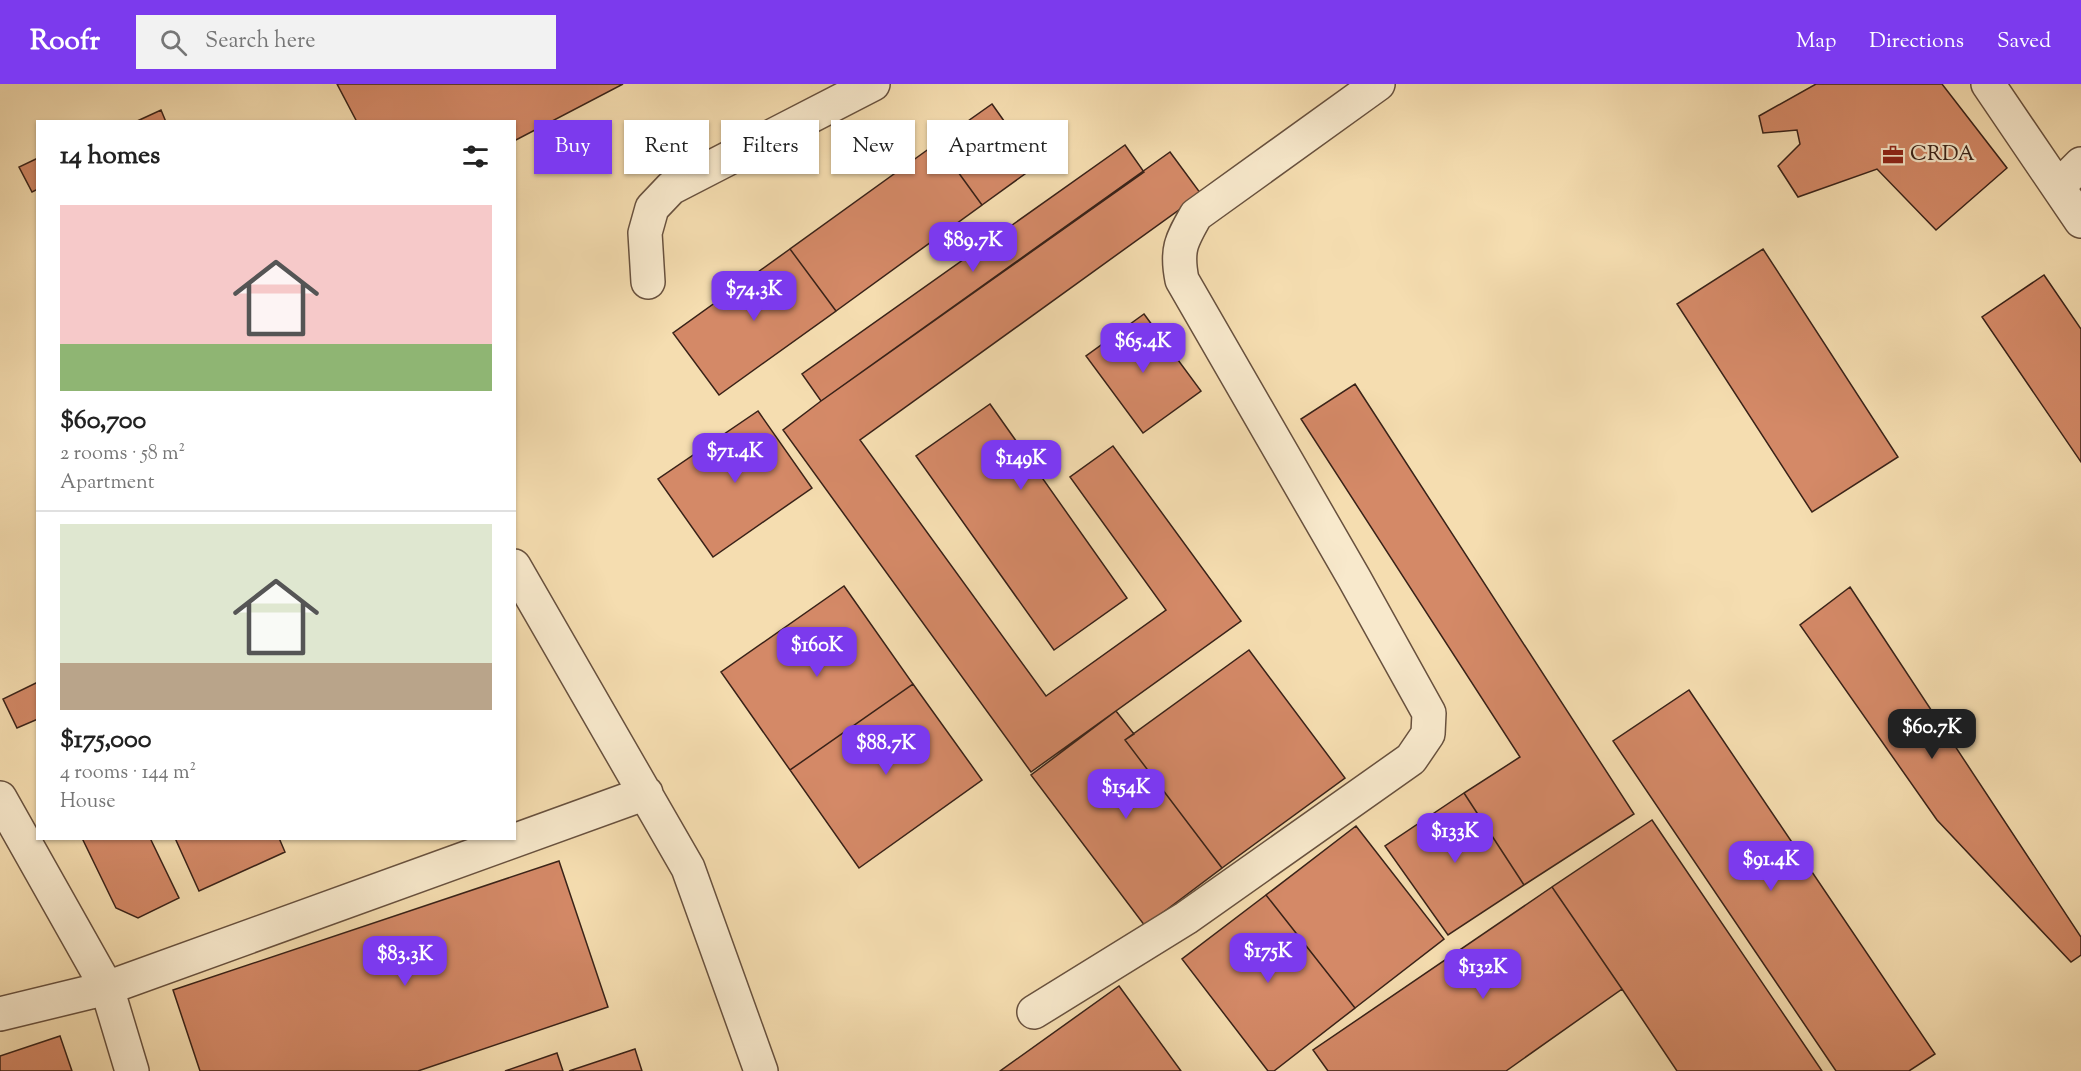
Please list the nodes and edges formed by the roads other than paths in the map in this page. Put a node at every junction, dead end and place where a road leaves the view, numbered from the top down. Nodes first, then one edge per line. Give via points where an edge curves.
1 (873, 84) edge
2 (1378, 84) edge
3 (1988, 84) edge
4 (2081, 164) edge
5 (2058, 187) junction
6 (2081, 221) edge
7 (648, 282) dead end
8 (516, 569) edge
9 (646, 793) junction
10 (0, 798) edge
11 (107, 988) junction
12 (1034, 1012) dead end
13 (0, 1014) edge
14 (132, 1071) edge
15 (761, 1071) edge

1 - 7 street via 671,188 652,208 645,233
2 - 12 street via 1196,215 1183,237 1178,259 1182,280 1429,713 1428,734 1411,759 1195,912
3 - 5 street
4 - 5 street
5 - 6 street
8 - 9 street
9 - 11 street
9 - 15 street via 688,868
10 - 11 street
11 - 13 street
11 - 14 street

